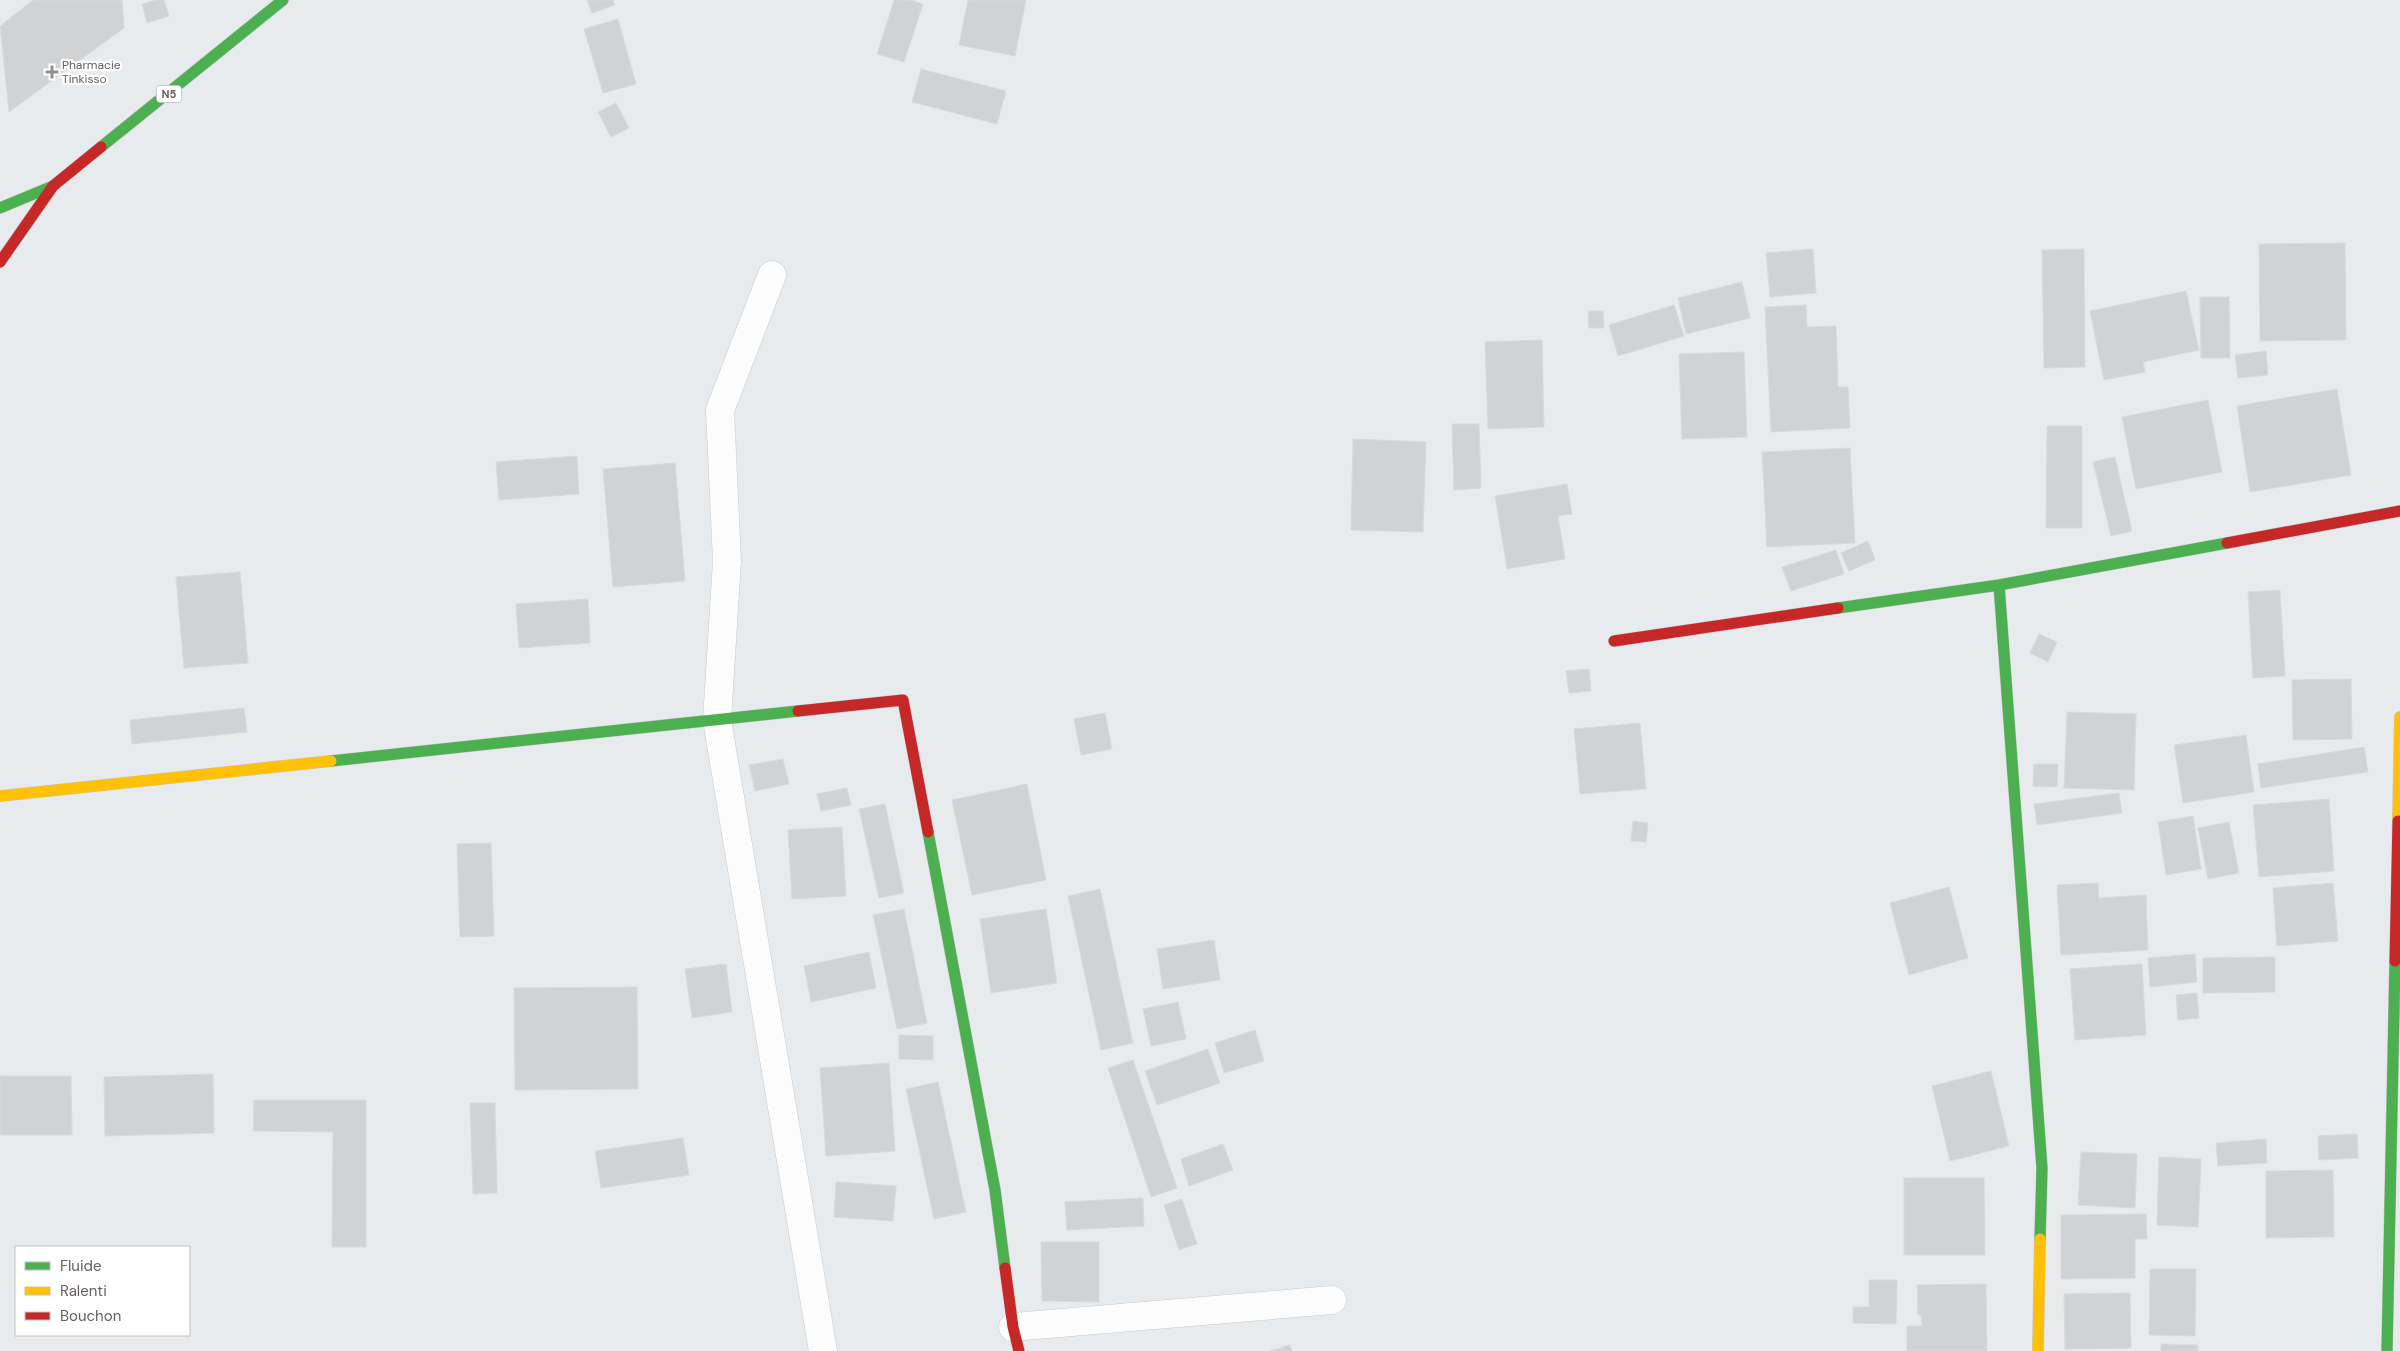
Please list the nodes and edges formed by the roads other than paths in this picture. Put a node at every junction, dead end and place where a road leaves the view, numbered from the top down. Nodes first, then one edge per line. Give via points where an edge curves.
1 (283, 0) edge
2 (54, 186) junction
3 (0, 208) edge
4 (0, 262) edge
5 (772, 275) dead end
6 (2400, 511) edge
7 (1999, 586) junction
8 (1614, 641) dead end
9 (2400, 717) edge
10 (717, 720) junction
11 (0, 796) edge
12 (1332, 1300) dead end
13 (1016, 1339) edge
14 (823, 1351) edge
15 (2038, 1351) edge
16 (2387, 1351) edge

1 - 2 main road, N5
2 - 3 main road, N5
2 - 4 main road, N5
5 - 10 street via 720,410 727,560
6 - 7 main road
7 - 8 main road
7 - 15 main road via 2042,1168
9 - 16 main road
10 - 11 main road
10 - 13 main road via 903,700 995,1190
10 - 14 street
12 - 13 street

